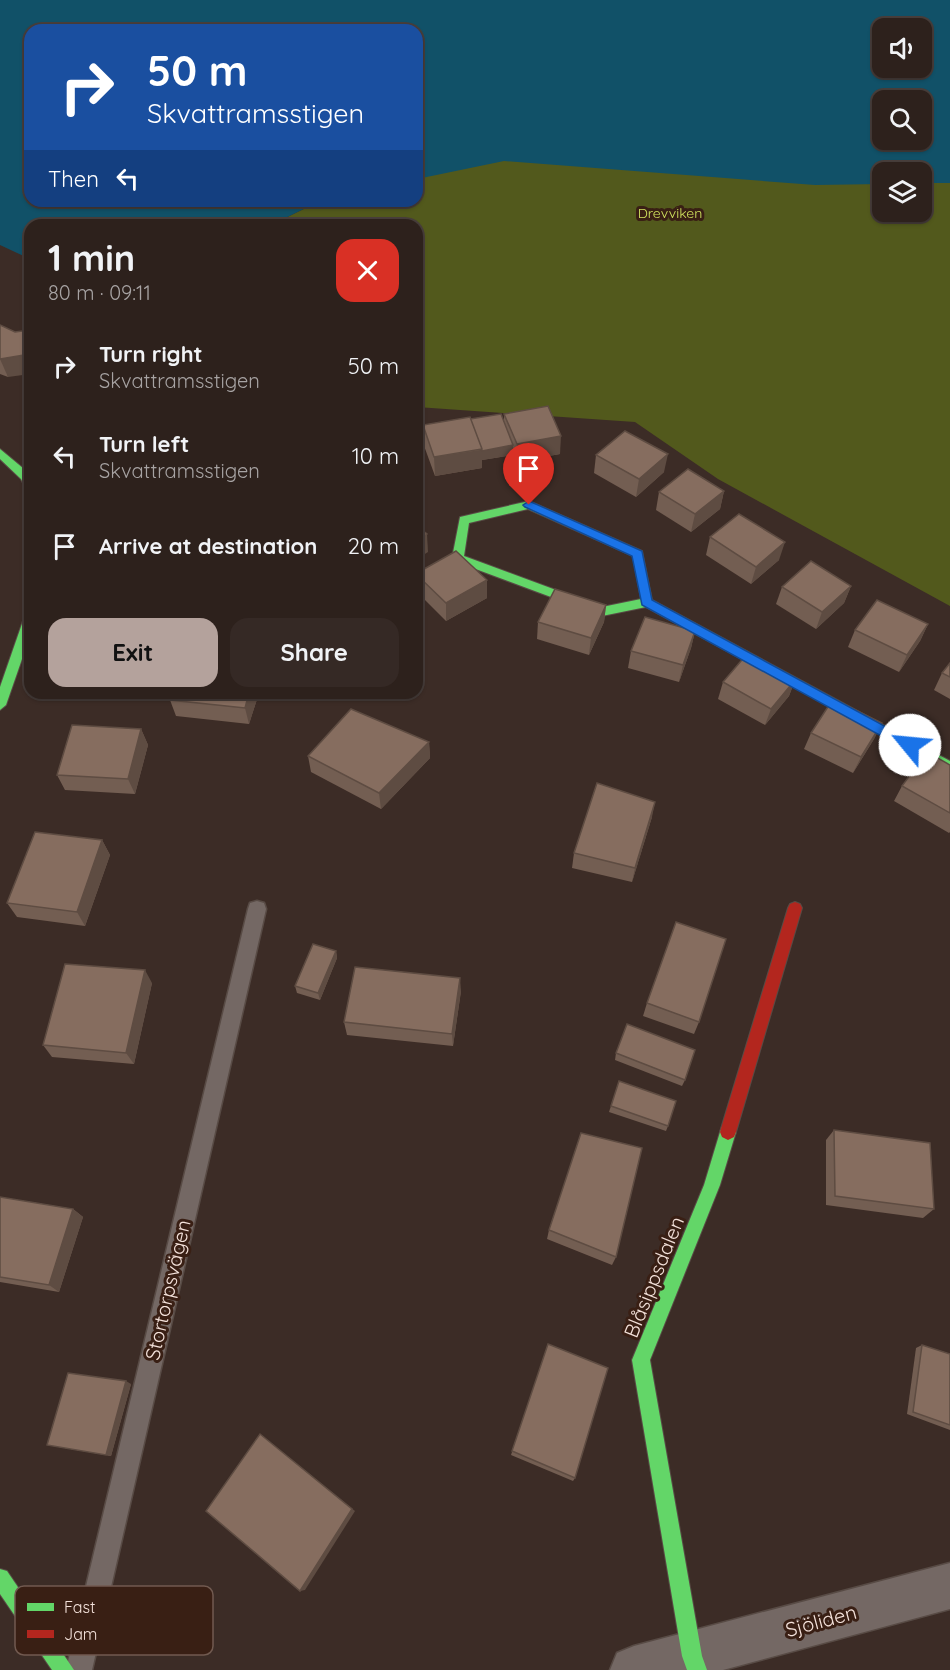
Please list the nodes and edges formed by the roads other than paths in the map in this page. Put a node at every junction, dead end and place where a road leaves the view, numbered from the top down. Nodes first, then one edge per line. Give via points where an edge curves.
1 (0, 453) edge
2 (23, 468) edge
3 (646, 602) junction
4 (24, 635) edge
5 (0, 705) edge
6 (950, 767) edge
7 (795, 908) dead end
8 (257, 909) dead end
9 (0, 1578) edge
10 (99, 1586) edge
11 (950, 1586) edge
12 (15, 1600) edge
13 (54, 1655) edge
14 (83, 1655) edge
15 (694, 1663) edge
16 (64, 1670) edge
17 (79, 1670) edge
18 (634, 1670) edge

1 - 2 street
3 - 3 street via 638,554 529,505 465,520 458,558 602,612
3 - 6 street
4 - 5 street
7 - 15 street, Blåsippsdalen via 712,1185 641,1360
8 - 10 lane, Stortorpsvägen
9 - 12 street
11 - 15 street, Sjöliden
13 - 16 street
14 - 17 lane, Stortorpsvägen
15 - 18 street

